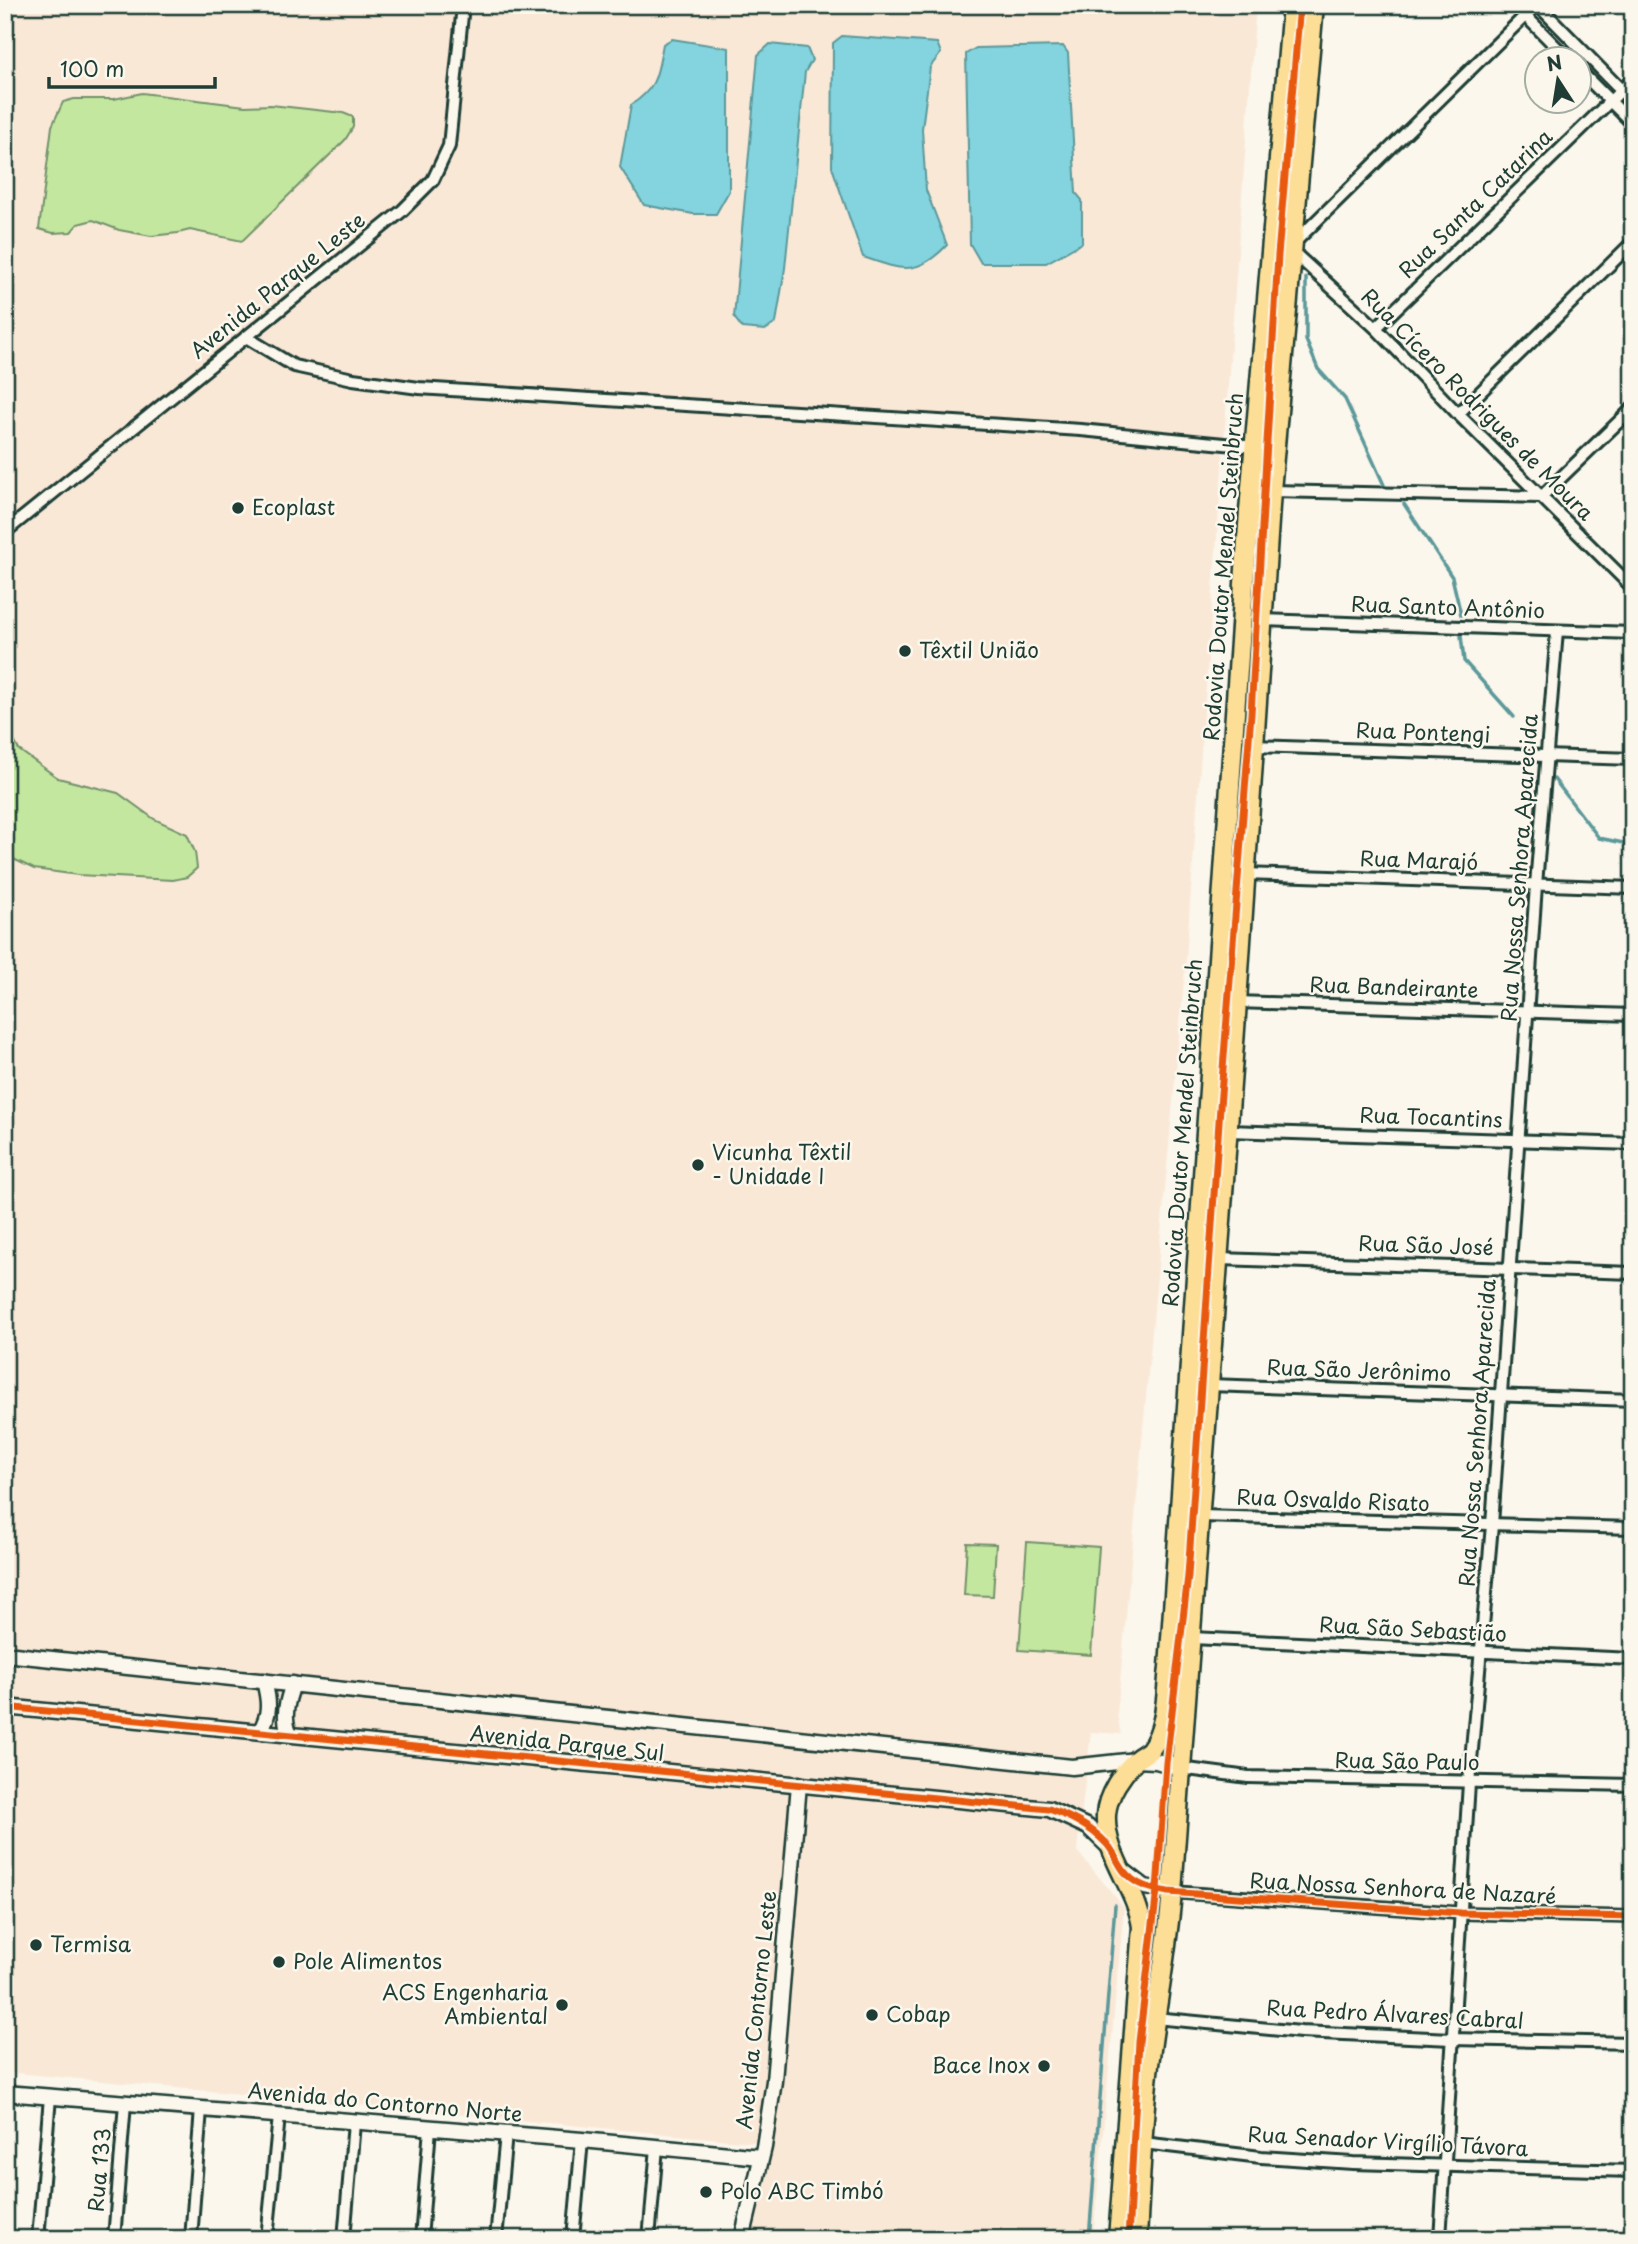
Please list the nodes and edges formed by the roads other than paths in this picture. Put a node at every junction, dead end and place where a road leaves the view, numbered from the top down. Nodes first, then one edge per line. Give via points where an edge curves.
1 (463, 5) edge
2 (1292, 5) edge
3 (1314, 5) edge
4 (1515, 5) edge
5 (1537, 5) edge
6 (1526, 16) junction
7 (1555, 46) edge
8 (1633, 79) edge
9 (1592, 83) edge
10 (1621, 90) junction
11 (1610, 101) junction
12 (1633, 102) edge
13 (1633, 124) edge
14 (1633, 242) edge
15 (1294, 247) junction
16 (1376, 328) junction
17 (246, 337) junction
18 (1633, 408) edge
19 (1458, 414) junction
20 (1255, 447) junction
21 (1271, 491) junction
22 (1541, 497) junction
23 (5, 532) edge
24 (1630, 579) edge
25 (1262, 621) junction
26 (1558, 631) junction
27 (1633, 633) edge
28 (1254, 746) junction
29 (1548, 757) junction
30 (1633, 759) edge
31 (1245, 874) junction
32 (1536, 885) junction
33 (1633, 888) edge
34 (1237, 1002) junction
35 (1529, 1012) junction
36 (1633, 1015) edge
37 (1228, 1132) junction
38 (1520, 1140) junction
39 (1633, 1144) edge
40 (1219, 1259) junction
41 (1510, 1268) junction
42 (1633, 1273) edge
43 (1209, 1385) junction
44 (1501, 1395) junction
45 (1633, 1400) edge
46 (1200, 1516) junction
47 (1492, 1525) junction
48 (1633, 1528) edge
49 (1192, 1638) junction
50 (1480, 1653) junction
51 (5, 1654) edge
52 (1633, 1659) edge
53 (264, 1681) junction
54 (293, 1684) junction
55 (5, 1707) edge
56 (260, 1731) junction
57 (290, 1734) junction
58 (1136, 1760) junction
59 (1181, 1768) junction
60 (1469, 1783) junction
61 (800, 1784) junction
62 (1633, 1786) edge
63 (1112, 1849) junction
64 (1172, 1892) junction
65 (1460, 1913) junction
66 (1633, 1917) edge
67 (1155, 2018) junction
68 (1452, 2039) junction
69 (1633, 2043) edge
70 (5, 2093) edge
71 (50, 2097) junction
72 (125, 2104) junction
73 (201, 2109) junction
74 (279, 2116) junction
75 (354, 2123) junction
76 (430, 2128) junction
77 (506, 2134) junction
78 (582, 2140) junction
79 (1143, 2143) junction
80 (657, 2147) junction
81 (761, 2157) junction
82 (1445, 2165) junction
83 (1633, 2171) edge
84 (38, 2239) edge
85 (114, 2239) edge
86 (191, 2239) edge
87 (267, 2239) edge
88 (344, 2239) edge
89 (421, 2239) edge
90 (496, 2239) edge
91 (573, 2239) edge
92 (649, 2239) edge
93 (743, 2239) edge
94 (1118, 2239) edge
95 (1137, 2239) edge
96 (1440, 2239) edge

1 - 17 street, Avenida Parque Leste via 449,146 433,180 402,211
2 - 20 highway, Rodovia Doutor Mendel Steinbruch
3 - 15 highway, Rodovia Doutor Mendel Steinbruch
4 - 6 street
5 - 6 street
5 - 10 street
6 - 7 street
6 - 15 street
8 - 10 street, Rua Santa Catarina
9 - 11 street
10 - 11 street, Rua Santa Catarina
10 - 12 street
11 - 13 street
11 - 16 street, Rua Santa Catarina
14 - 19 street
15 - 16 street, Rua Cícero Rodrigues de Moura
15 - 21 highway, Rodovia Doutor Mendel Steinbruch
16 - 19 street, Rua Cícero Rodrigues de Moura
17 - 20 street via 294,366 419,388 1081,430
17 - 23 street, Avenida Parque Leste
18 - 22 street
19 - 22 street, Rua Cícero Rodrigues de Moura
20 - 58 highway, Rodovia Doutor Mendel Steinbruch via 1169,1667 1161,1723 1149,1751
21 - 22 street
21 - 25 highway, Rodovia Doutor Mendel Steinbruch
22 - 24 street, Rua Cícero Rodrigues de Moura
25 - 26 street, Rua Santo Antônio
25 - 28 highway, Rodovia Doutor Mendel Steinbruch
26 - 27 street, Rua Santo Antônio
26 - 29 street, Rua Nossa Senhora Aparecida
28 - 29 street, Rua Pontengi
28 - 31 highway, Rodovia Doutor Mendel Steinbruch
29 - 30 street, Rua Pontengi
29 - 32 street, Rua Nossa Senhora Aparecida
31 - 32 street, Rua Marajó
31 - 34 highway, Rodovia Doutor Mendel Steinbruch
32 - 33 street, Rua Marajó
32 - 35 street, Rua Nossa Senhora Aparecida
34 - 35 street, Rua Bandeirante
34 - 37 highway, Rodovia Doutor Mendel Steinbruch
35 - 36 street, Rua Bandeirante
35 - 38 street, Rua Nossa Senhora Aparecida
37 - 38 street, Rua Tocantins
37 - 40 highway, Rodovia Doutor Mendel Steinbruch
38 - 39 street, Rua Tocantins
38 - 41 street, Rua Nossa Senhora Aparecida
40 - 41 street, Rua São José
40 - 43 highway, Rodovia Doutor Mendel Steinbruch
41 - 42 street, Rua São José
41 - 44 street, Rua Nossa Senhora Aparecida
43 - 44 street, Rua São Jerônimo
43 - 46 highway, Rodovia Doutor Mendel Steinbruch
44 - 45 street, Rua São Jerônimo
44 - 47 street, Rua Nossa Senhora Aparecida
46 - 47 street, Rua Osvaldo Risato
46 - 49 highway, Rodovia Doutor Mendel Steinbruch
47 - 48 street, Rua Osvaldo Risato
47 - 50 street, Rua Nossa Senhora Aparecida
49 - 50 street, Rua São Sebastião
49 - 59 highway, Rodovia Doutor Mendel Steinbruch
50 - 52 street, Rua São Sebastião
50 - 60 street, Rua Nossa Senhora Aparecida
51 - 53 street, Avenida Parque Sul
53 - 54 street, Avenida Parque Sul
53 - 56 street via 268,1719
54 - 57 street via 285,1724
54 - 58 street, Avenida Parque Sul via 1072,1767
55 - 56 street, Avenida Parque Sul
56 - 57 street, Avenida Parque Sul
57 - 61 street, Avenida Parque Sul
58 - 59 street, Avenida Parque Sul
58 - 63 highway, Rodovia Doutor Mendel Steinbruch via 1120,1779 1106,1813
59 - 60 street, Rua São Paulo via 1248,1777
59 - 64 highway, Rodovia Doutor Mendel Steinbruch
60 - 62 street, Rua São Paulo
60 - 65 street, Rua Nossa Senhora Aparecida
61 - 63 street, Avenida Parque Sul via 1049,1809 1088,1826
61 - 81 street, Avenida Contorno Leste via 775,2081
63 - 64 street, Avenida Parque Sul via 1133,1880
63 - 94 highway, Rodovia Doutor Mendel Steinbruch via 1142,1927
64 - 65 street, Rua Nossa Senhora de Nazaré
64 - 67 highway, Rodovia Doutor Mendel Steinbruch
65 - 66 street, Rua Nossa Senhora de Nazaré
65 - 68 street, Rua Nossa Senhora Aparecida
67 - 68 street, Rua Pedro Álvares Cabral via 1301,2032
67 - 79 highway, Rodovia Doutor Mendel Steinbruch
68 - 69 street, Rua Pedro Álvares Cabral
68 - 82 street, Rua Nossa Senhora Aparecida
70 - 71 street, Avenida do Contorno Norte
71 - 72 street, Avenida do Contorno Norte
71 - 84 street
72 - 73 street, Avenida do Contorno Norte
72 - 85 street, Rua 133
73 - 74 street, Avenida do Contorno Norte
73 - 86 street
74 - 75 street, Avenida do Contorno Norte
74 - 87 street
75 - 76 street, Avenida do Contorno Norte
75 - 88 street
76 - 77 street, Avenida do Contorno Norte
76 - 89 street
77 - 78 street, Avenida do Contorno Norte
77 - 90 street
78 - 80 street, Avenida do Contorno Norte
78 - 91 street
79 - 82 street, Rua Senador Virgílio Távora via 1261,2157
79 - 95 highway, Rodovia Doutor Mendel Steinbruch
80 - 81 street, Avenida do Contorno Norte
80 - 92 street
81 - 93 street, Avenida Contorno Leste
82 - 83 street, Rua Senador Virgílio Távora
82 - 96 street, Rua Nossa Senhora Aparecida

